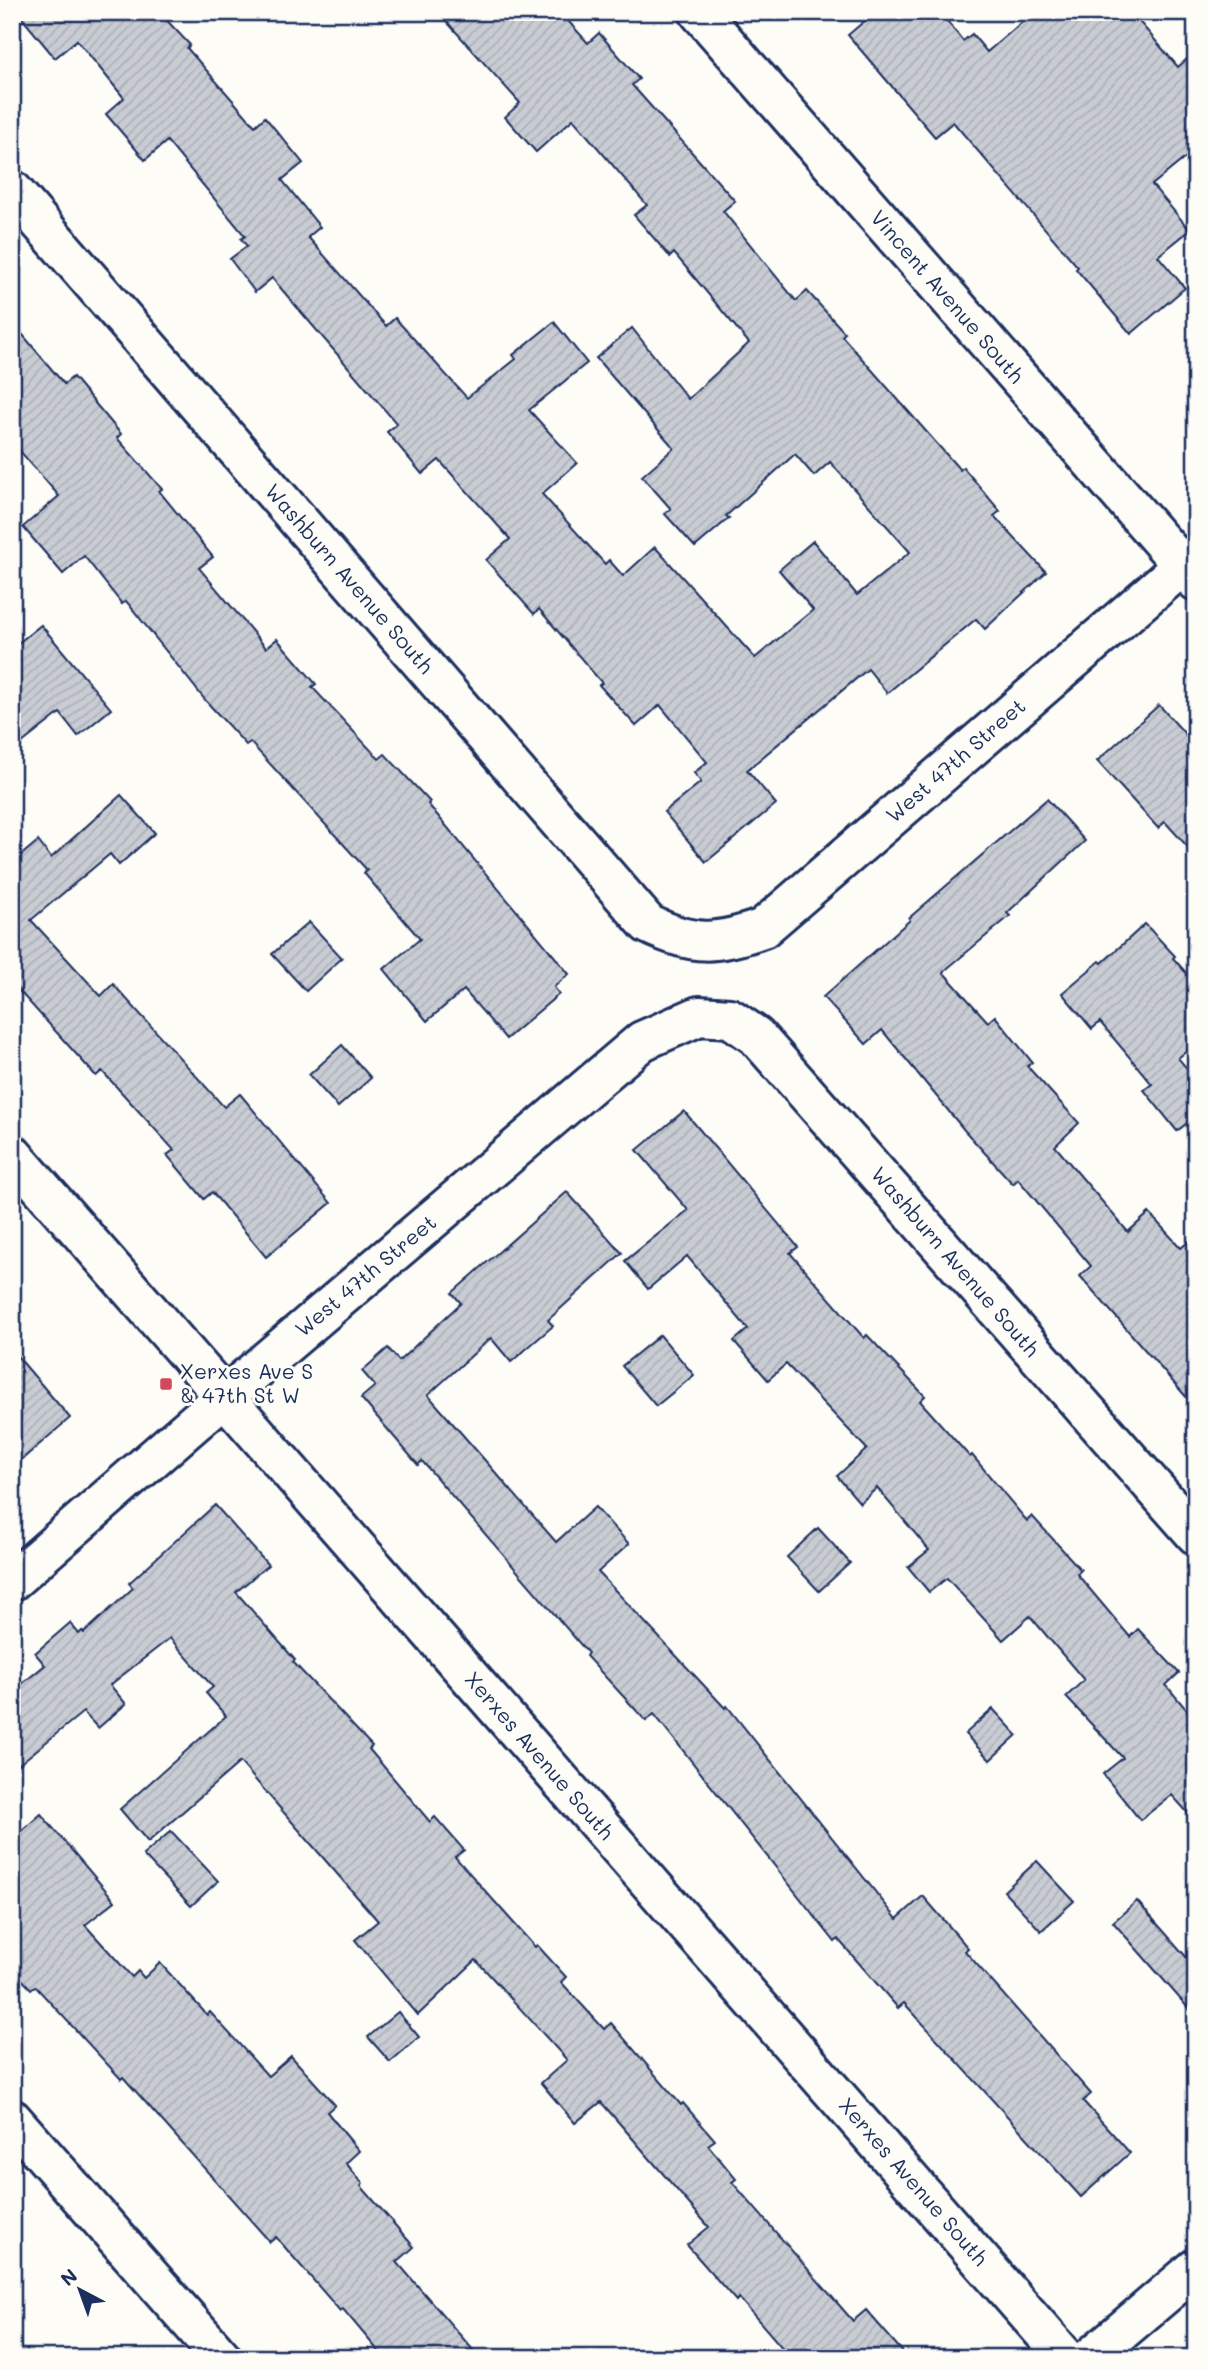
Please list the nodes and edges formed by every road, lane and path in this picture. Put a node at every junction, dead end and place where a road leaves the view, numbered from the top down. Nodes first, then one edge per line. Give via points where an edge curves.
1 (699, 12) edge
2 (12, 190) edge
3 (1191, 567) edge
4 (704, 941) joint
5 (699, 1016) joint
6 (12, 1154) edge
7 (225, 1396) junction
8 (1196, 1535) edge
9 (12, 1581) edge
10 (12, 2119) edge
11 (1196, 2268) edge
12 (222, 2358) edge
13 (1066, 2358) edge
14 (1090, 2358) edge

1 - 3 street, Vincent Avenue South
2 - 4 street, Washburn Avenue South via 648,924 676,937
3 - 4 street, West 47th Street via 763,928 733,939
5 - 7 street, West 47th Street via 642,1041
5 - 8 street, Washburn Avenue South via 730,1018 756,1036
6 - 7 street, Xerxes Avenue South
7 - 9 street, West 47th Street
7 - 13 street, Xerxes Avenue South
10 - 12 street
11 - 14 street

